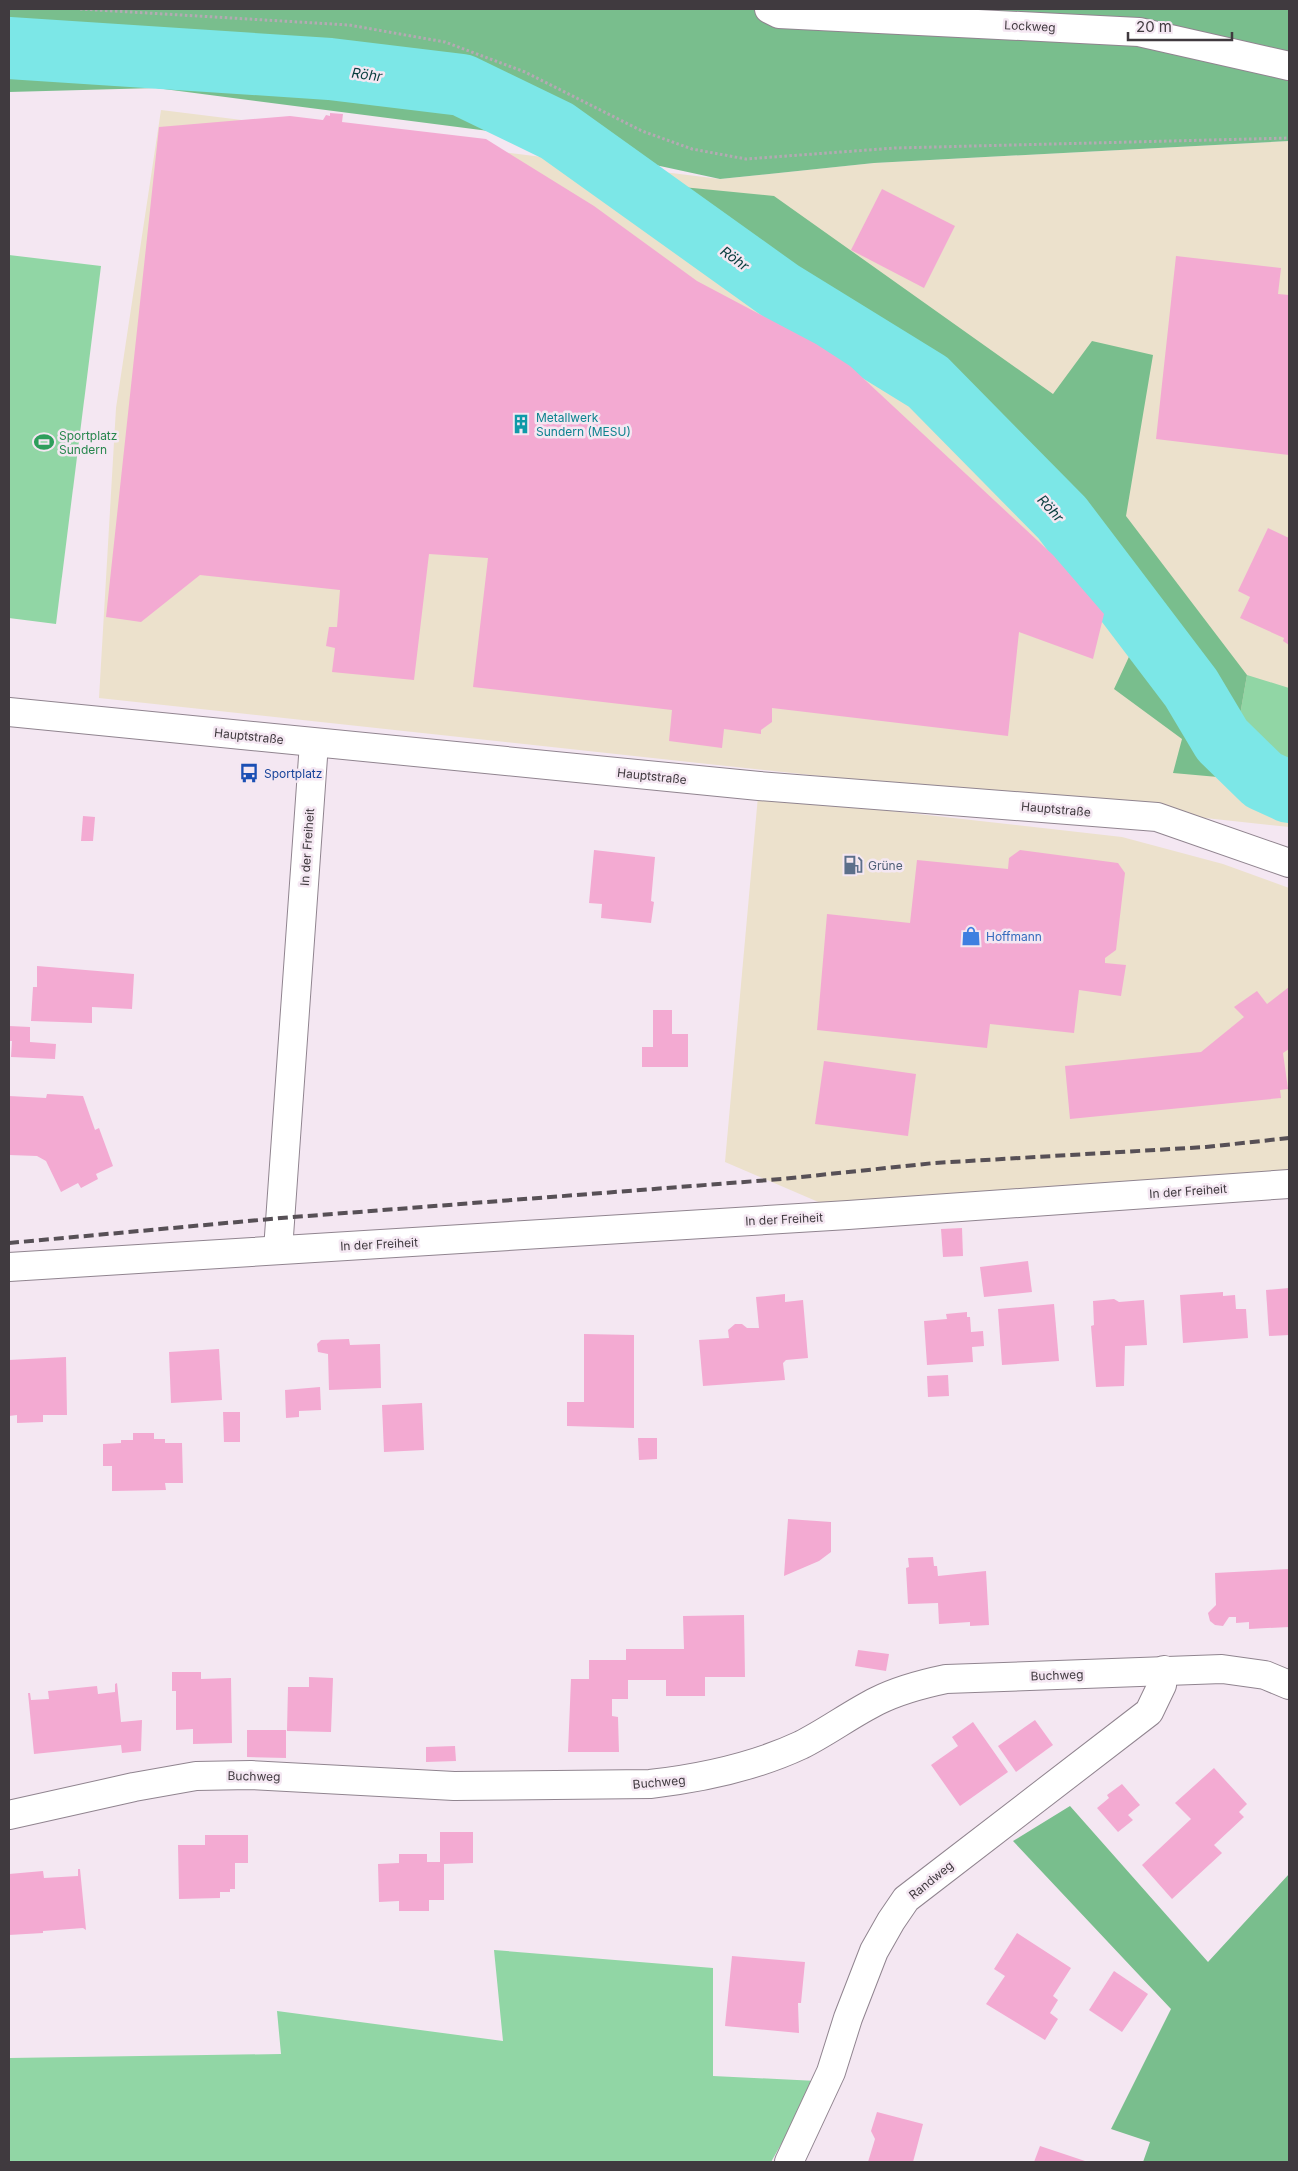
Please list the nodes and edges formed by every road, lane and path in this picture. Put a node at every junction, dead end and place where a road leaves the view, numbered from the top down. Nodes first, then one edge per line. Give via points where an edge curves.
1 (80, 9) edge
2 (769, 9) edge
3 (1289, 66) edge
4 (1289, 138) edge
5 (9, 712) edge
6 (314, 743) junction
7 (1289, 863) edge
8 (1289, 1184) edge
9 (278, 1250) junction
10 (9, 1268) edge
11 (1164, 1670) junction
12 (1289, 1685) edge
13 (9, 1815) edge
14 (789, 2162) edge

1 - 4 path via 349,25 445,42 525,72 642,131 692,149 746,159 895,148
2 - 3 street, Lockweg via 779,14 1139,32
5 - 6 street, Hauptstraße
6 - 7 street, Hauptstraße via 759,786 1157,818
6 - 9 street, In der Freiheit
8 - 9 street, In der Freiheit
9 - 10 street, In der Freiheit
11 - 12 street, Buchweg via 1246,1671
11 - 13 street, Buchweg via 946,1679 917,1685 877,1701 802,1744 769,1758 714,1775 680,1781 454,1786 251,1775 196,1776 134,1786
11 - 14 street, Randweg via 1156,1700 1149,1712 906,1899 874,1951 831,2072

